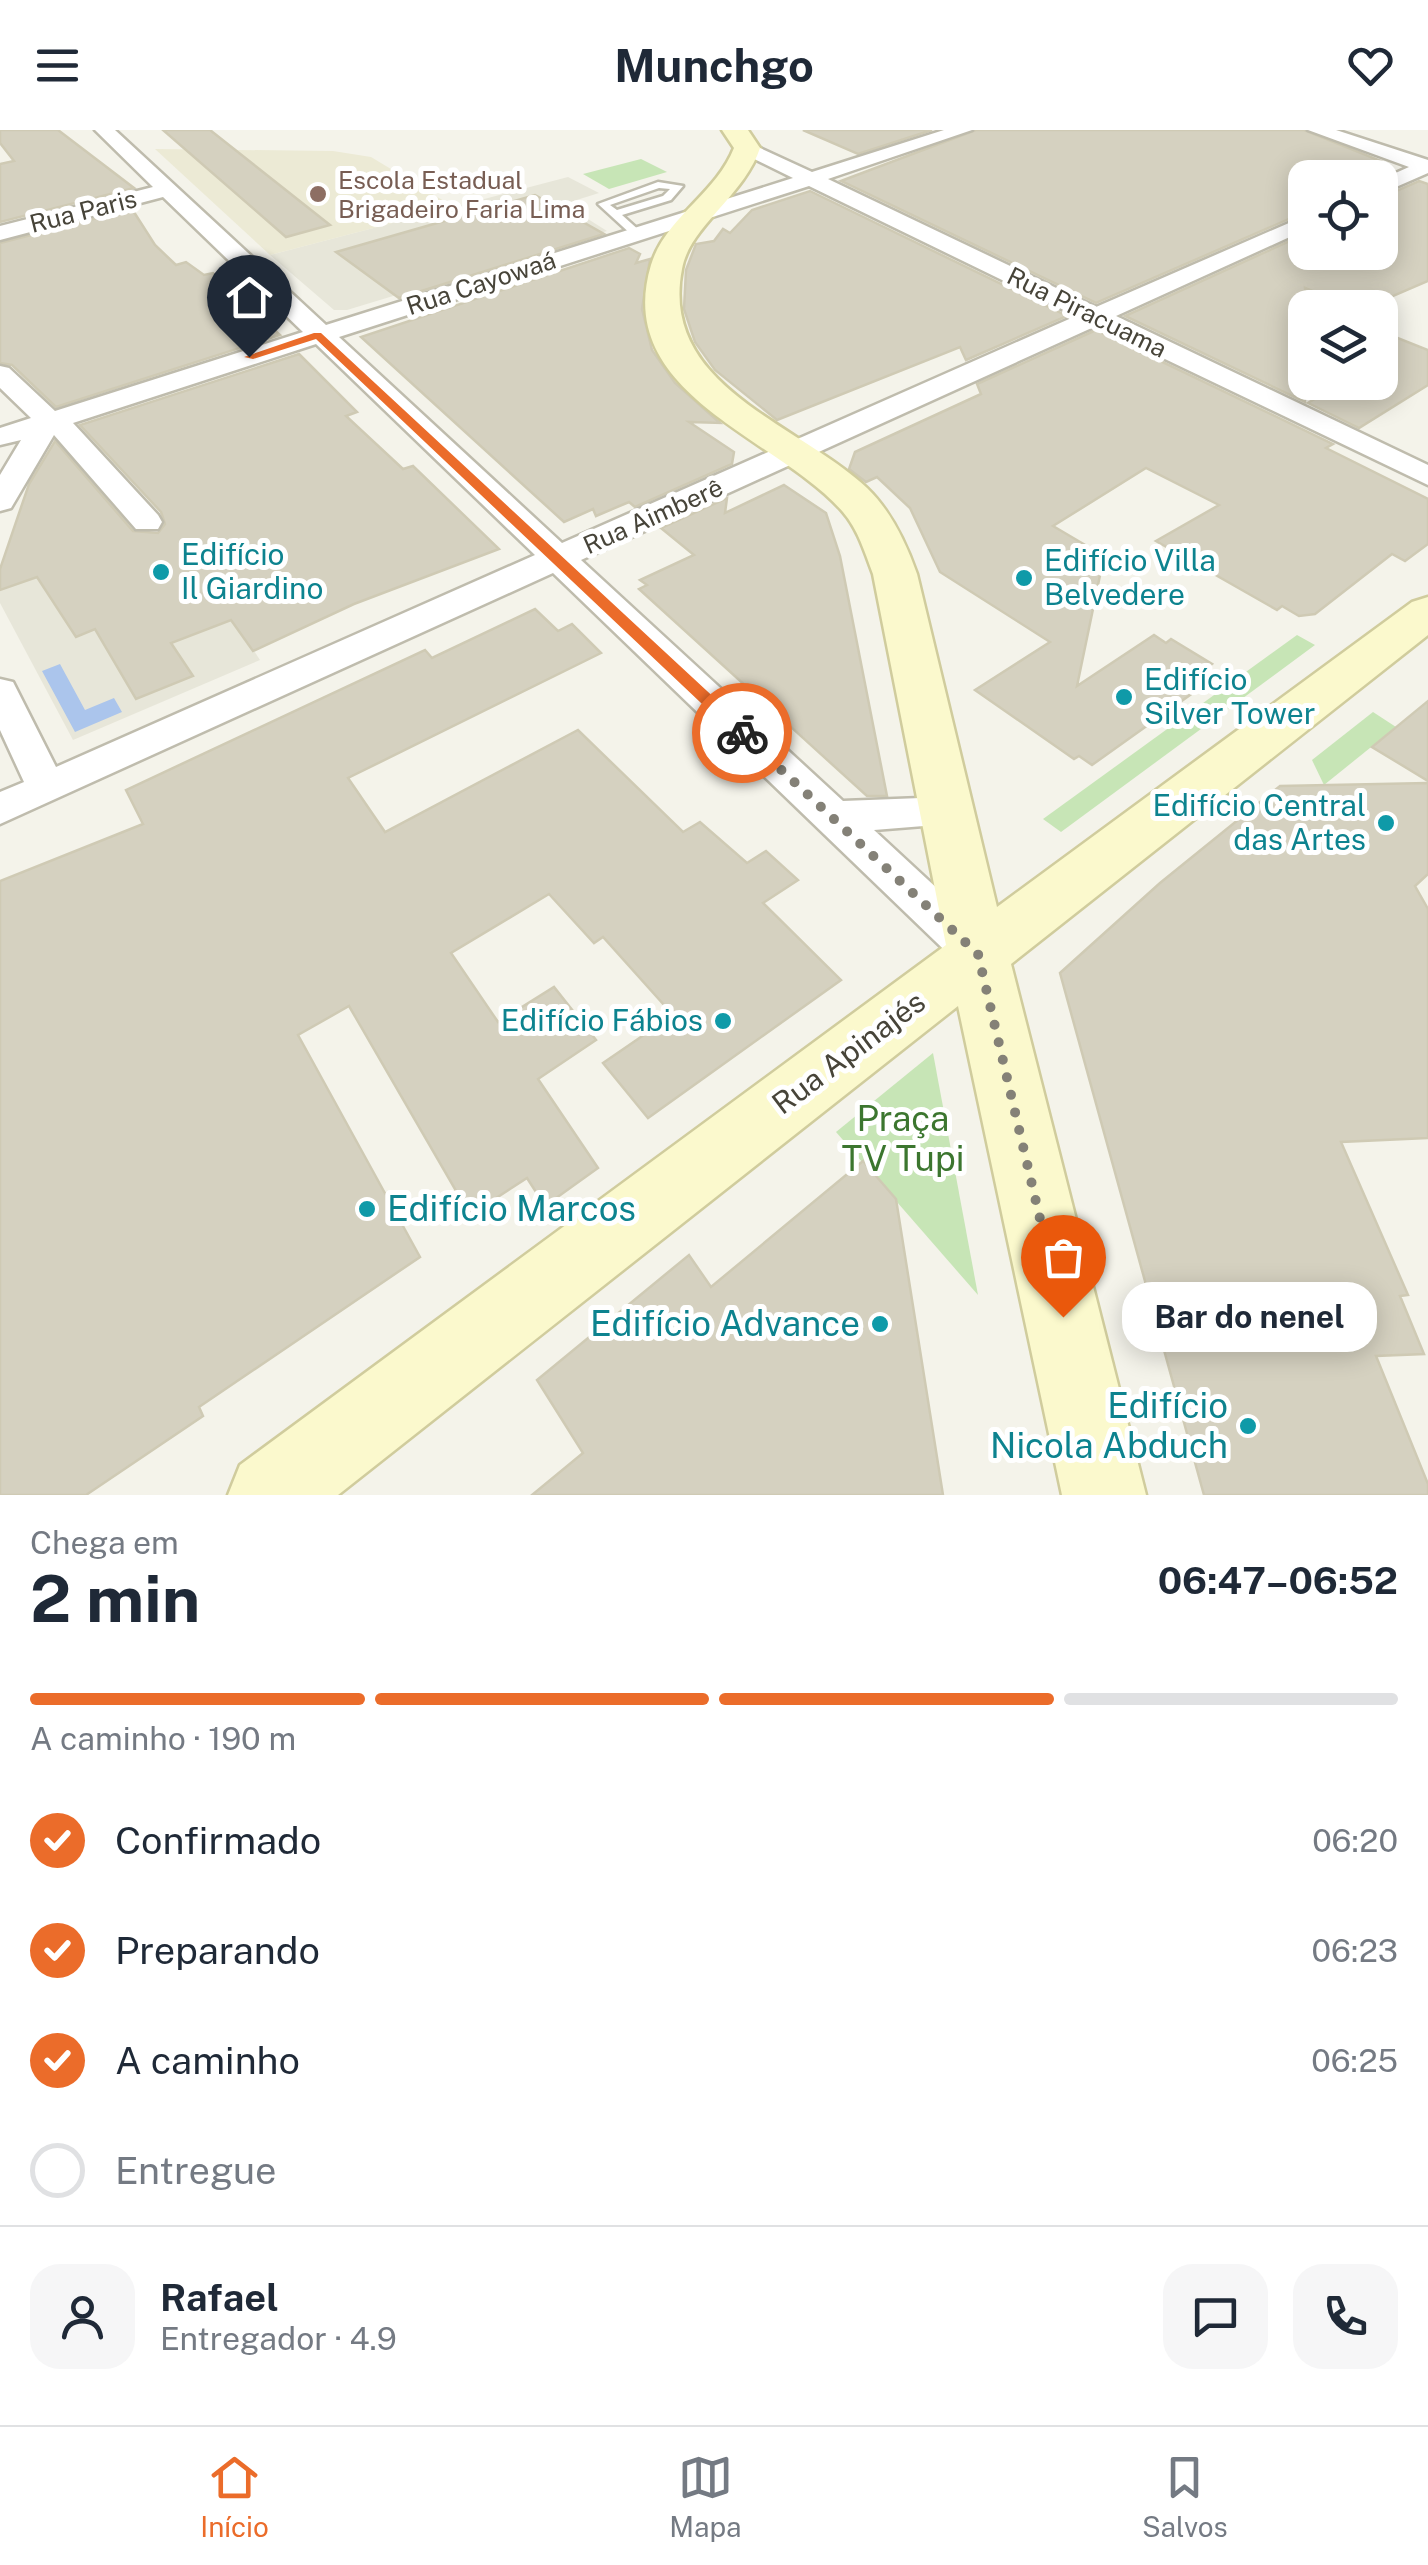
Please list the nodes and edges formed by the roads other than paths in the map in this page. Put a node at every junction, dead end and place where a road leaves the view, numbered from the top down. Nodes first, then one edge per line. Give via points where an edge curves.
1 (104, 130) edge
2 (963, 130) edge
3 (1316, 130) edge
4 (741, 139) edge
5 (1428, 166) edge
6 (814, 179) junction
7 (1398, 180) edge
8 (167, 190) junction
9 (707, 212) junction
10 (613, 215) junction
11 (1288, 230) edge
12 (0, 233) edge
13 (637, 234) junction
14 (1096, 317) junction
15 (318, 335) junction
16 (0, 374) edge
17 (50, 421) junction
18 (0, 437) edge
19 (792, 454) junction
20 (1428, 476) edge
21 (0, 502) edge
22 (147, 522) dead end
23 (557, 559) junction
24 (1428, 612) edge
25 (0, 691) edge
26 (47, 789) junction
27 (0, 809) edge
28 (947, 812) junction
29 (832, 816) junction
30 (978, 954) junction
31 (270, 1495) edge
32 (1104, 1495) edge

1 - 8 street
2 - 6 street, Rua Cayowaá
3 - 5 street
4 - 6 street, Rua Piracuama
4 - 9 main road via 740,172
5 - 7 street
6 - 9 street, Rua Cayowaá
6 - 14 street, Rua Piracuama
8 - 12 street, Rua Paris
8 - 15 street
9 - 13 street, Rua Cayowaá
9 - 19 main road via 666,264 666,330 720,404
10 - 10 lane via 603,204 615,197 678,186 667,198
10 - 13 lane
11 - 14 street, Rua Aimberê
13 - 15 street, Rua Cayowaá
14 - 19 street, Rua Aimberê
14 - 20 street, Rua Piracuama
15 - 17 street, Rua Cayowaá
15 - 23 street
16 - 17 street
17 - 18 street, Rua Cayowaá
17 - 21 street
17 - 22 street via 71,432
19 - 23 street, Rua Aimberê
19 - 28 main road via 850,494 883,541
23 - 26 street, Rua Aimberê
23 - 29 street
24 - 30 main road, Rua Apinajés
25 - 26 street
26 - 27 street, Rua Aimberê
28 - 29 street
28 - 30 main road
29 - 30 street
30 - 31 main road, Rua Apinajés
30 - 32 main road

